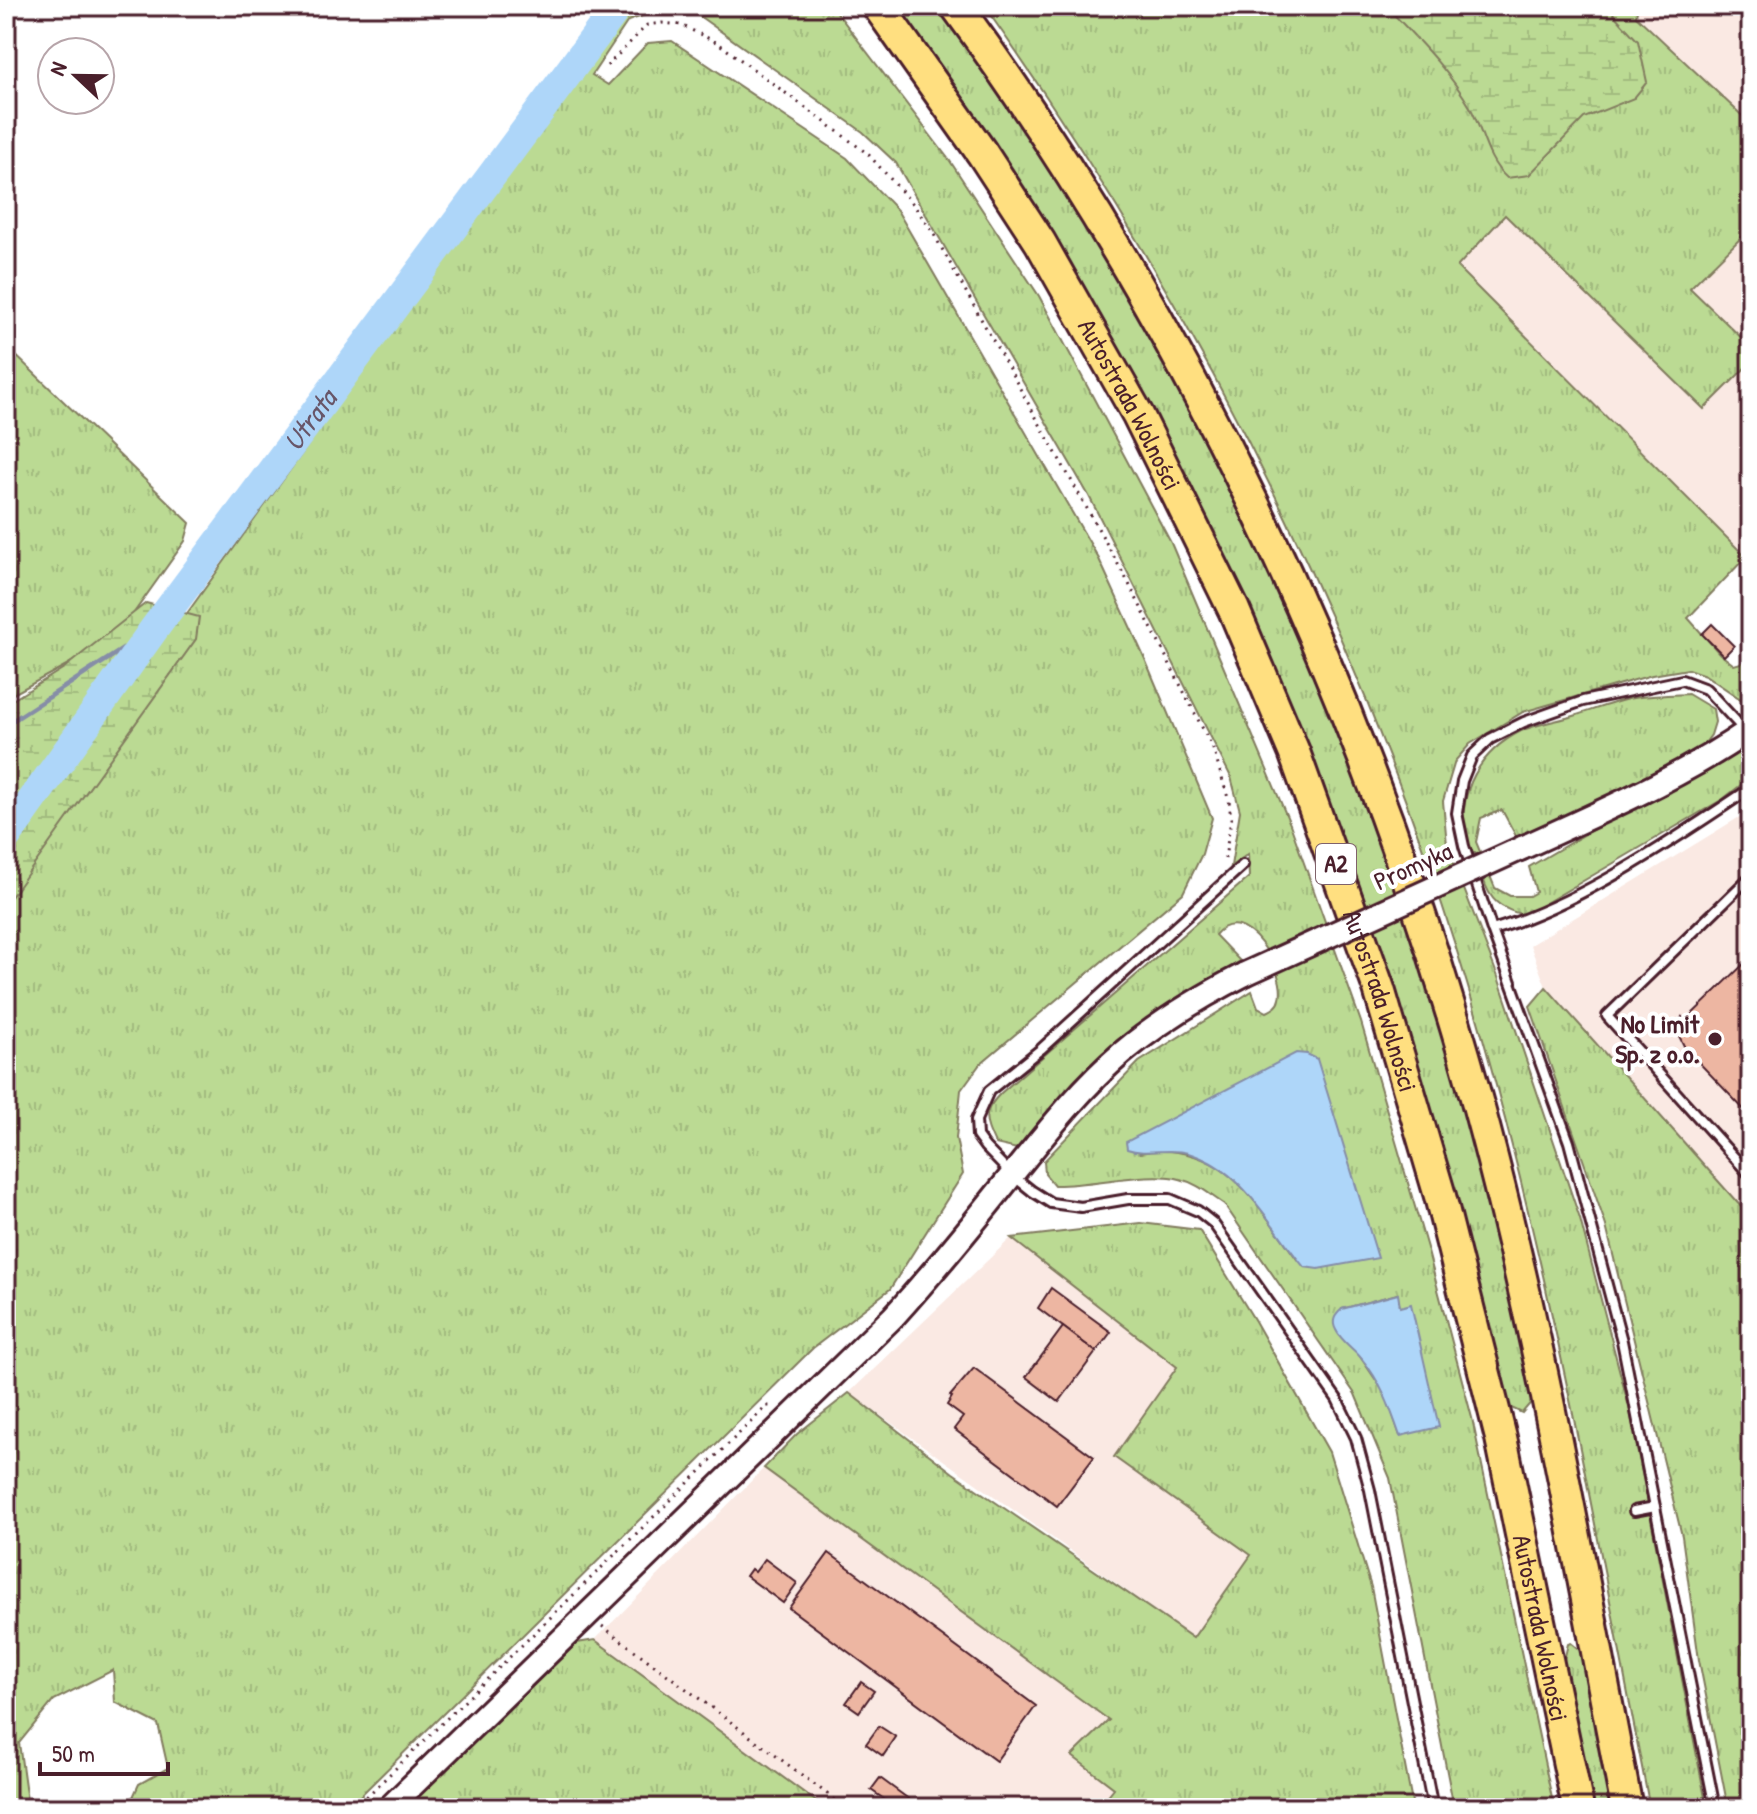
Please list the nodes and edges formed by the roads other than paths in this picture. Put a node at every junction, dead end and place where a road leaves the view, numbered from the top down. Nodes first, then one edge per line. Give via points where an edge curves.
1 (878, 6) edge
2 (956, 6) edge
3 (1749, 731) edge
4 (1751, 788) edge
5 (1243, 865) dead end
6 (1751, 876) edge
7 (1492, 930) junction
8 (1012, 1175) junction
9 (1751, 1176) edge
10 (1655, 1507) junction
11 (1634, 1511) dead end
12 (389, 1808) edge
13 (1433, 1808) edge
14 (1578, 1808) edge
15 (1627, 1808) edge
16 (1715, 1808) edge

1 - 14 highway, Autostrada Wolności / A2 via 1040,242 1138,415 1234,610 1294,752 1379,989 1440,1196 1505,1453
2 - 15 highway, Autostrada Wolności / A2 via 1097,217 1214,424 1306,616 1378,794 1456,1029 1504,1207
3 - 7 lane via 1706,689 1682,680 1583,701 1490,739 1472,756 1457,813
3 - 8 street, Promyka, bridge via 1685,770 1204,995 1122,1053
4 - 7 lane via 1615,873 1545,910
5 - 8 lane via 989,1091 976,1120 977,1136
6 - 9 lane via 1607,1016
7 - 10 lane via 1569,1142 1622,1341
8 - 12 street, Promyka via 893,1317
8 - 13 lane via 1043,1199 1061,1205 1154,1197 1198,1211 1226,1238 1337,1399 1356,1438 1370,1490
10 - 11 lane
10 - 16 lane

